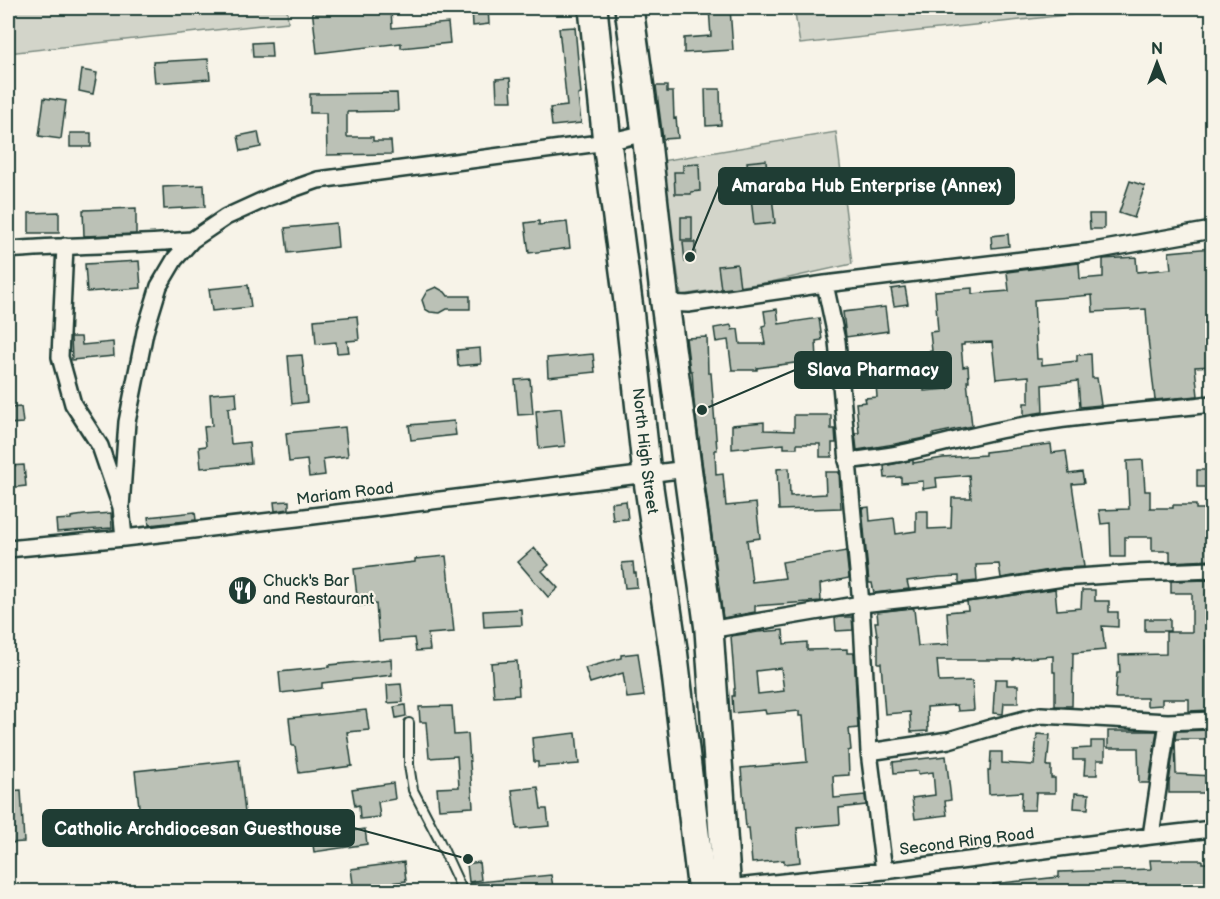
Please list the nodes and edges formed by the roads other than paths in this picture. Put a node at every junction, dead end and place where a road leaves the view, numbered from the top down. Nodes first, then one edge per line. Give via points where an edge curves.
1 (593, 8) edge
2 (629, 8) edge
3 (646, 133) junction
4 (607, 142) junction
5 (1212, 230) edge
6 (192, 240) junction
7 (65, 246) junction
8 (8, 250) edge
9 (825, 284) junction
10 (665, 303) junction
11 (1212, 404) edge
12 (847, 461) junction
13 (687, 469) junction
14 (648, 474) junction
15 (121, 507) junction
16 (124, 538) junction
17 (8, 549) edge
18 (1212, 570) edge
19 (861, 604) junction
20 (709, 630) junction
21 (1212, 720) edge
22 (1168, 722) junction
23 (409, 723) dead end
24 (869, 752) junction
25 (1212, 830) edge
26 (1151, 836) junction
27 (884, 871) junction
28 (719, 890) edge
29 (462, 891) edge

1 - 4 highway, North High Street
2 - 3 highway
3 - 4 street
3 - 10 highway
4 - 6 street via 318,180 226,217
4 - 14 highway, North High Street
5 - 9 street via 1088,252
6 - 7 street
6 - 15 street via 159,286 145,332 128,422
7 - 8 street
7 - 15 street via 60,357 73,404 100,446
9 - 10 street via 688,304
9 - 12 street via 837,341
10 - 13 highway
11 - 12 street via 1038,423
12 - 19 street
13 - 14 street, Mariam Road
13 - 20 highway
14 - 16 street, Mariam Road
14 - 28 highway, North High Street via 674,649
15 - 16 street
16 - 17 street, Mariam Road
18 - 19 street via 1063,578
19 - 20 street
19 - 24 street
20 - 28 highway
21 - 22 street
22 - 24 street via 1041,716 949,740
22 - 26 street
23 - 29 lane via 413,790
24 - 27 street
25 - 26 street, Second Ring Road
26 - 27 street, Second Ring Road
27 - 28 street, Second Ring Road

